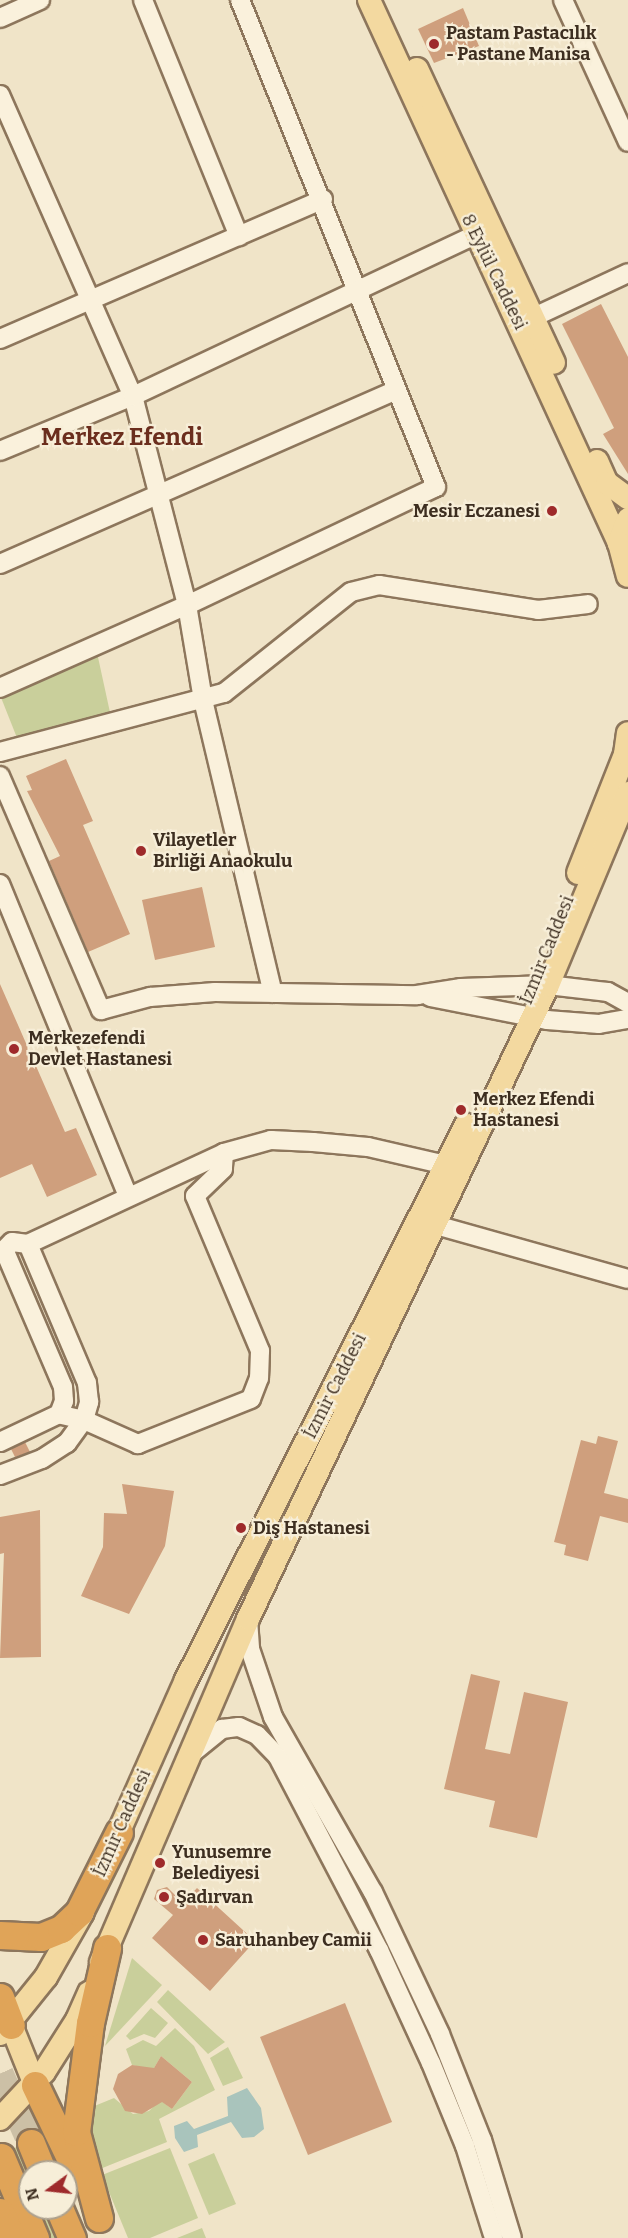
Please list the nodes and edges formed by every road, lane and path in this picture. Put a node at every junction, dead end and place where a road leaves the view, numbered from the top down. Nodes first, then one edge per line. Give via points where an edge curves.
1 (40, 0) edge
2 (143, 0) edge
3 (240, 0) edge
4 (369, 0) edge
5 (384, 0) edge
6 (563, 0) edge
7 (0, 18) edge
8 (0, 95) edge
9 (628, 142) edge
10 (323, 199) junction
11 (475, 235) junction
12 (239, 236) junction
13 (628, 273) edge
14 (360, 291) junction
15 (91, 300) junction
16 (526, 320) junction
17 (0, 339) edge
18 (397, 390) junction
19 (133, 396) junction
20 (0, 451) edge
21 (157, 495) junction
22 (628, 498) edge
23 (628, 519) edge
24 (619, 543) junction
25 (0, 564) edge
26 (628, 576) edge
27 (187, 604) junction
28 (588, 604) dead end
29 (0, 688) edge
30 (203, 700) junction
31 (628, 734) edge
32 (0, 752) edge
33 (0, 777) edge
34 (628, 793) edge
35 (0, 884) edge
36 (541, 985) junction
37 (273, 993) junction
38 (417, 995) junction
39 (628, 1003) edge
40 (526, 1016) junction
41 (628, 1019) edge
42 (224, 1153) junction
43 (453, 1169) junction
44 (128, 1196) junction
45 (436, 1225) junction
46 (28, 1244) junction
47 (2, 1253) edge
48 (628, 1279) edge
49 (59, 1414) junction
50 (84, 1420) junction
51 (0, 1442) edge
52 (0, 1475) edge
53 (248, 1618) junction
54 (188, 1757) junction
55 (119, 1832) junction
56 (0, 1935) edge
57 (107, 1948) junction
58 (2, 2012) edge
59 (35, 2085) junction
60 (0, 2119) edge
61 (31, 2143) tunnel mouth
62 (1, 2157) edge
63 (39, 2160) edge
64 (0, 2212) edge
65 (64, 2220) edge
66 (103, 2228) edge
67 (12, 2238) edge
68 (35, 2238) edge
69 (72, 2238) edge
70 (494, 2238) edge
71 (512, 2238) edge

1 - 7 street
2 - 12 street
3 - 10 street
4 - 11 main road, 8 Eylül Caddesi
5 - 16 main road
6 - 9 street
8 - 15 street
10 - 12 street
10 - 14 street
11 - 14 street
11 - 16 main road, 8 Eylül Caddesi
12 - 15 street
13 - 16 street
14 - 18 street
14 - 19 street
15 - 17 street
15 - 19 street
16 - 22 main road via 607,483
16 - 24 main road, 8 Eylül Caddesi
18 - 21 street
18 - 27 street via 436,487
19 - 20 street
19 - 21 street
21 - 25 street
21 - 27 street
23 - 24 main road
24 - 26 main road, 8 Eylül Caddesi
27 - 29 street
27 - 30 street
28 - 30 street via 538,610 379,585 351,592 243,680 224,693
30 - 32 street
30 - 37 street
31 - 36 main road, İzmir Caddesi via 625,754
33 - 37 street via 101,1010 150,997
34 - 36 main road, İzmir Caddesi
35 - 44 street
36 - 38 street via 461,988
36 - 39 street via 608,992
36 - 40 main road, İzmir Caddesi
37 - 38 street
38 - 40 street
40 - 41 street via 599,1024
40 - 43 main road, İzmir Caddesi
42 - 43 street via 271,1140 313,1142 368,1148
42 - 44 street
42 - 50 street via 223,1169 195,1196 260,1351 259,1378 251,1399 138,1444
43 - 45 main road, İzmir Caddesi
43 - 55 main road, İzmir Caddesi via 186,1680
44 - 46 street
45 - 48 street
45 - 53 main road, İzmir Caddesi
46 - 47 street via 12,1242
46 - 50 street via 87,1383 89,1402
47 - 49 street via 63,1387 64,1401
49 - 50 street
49 - 51 street
50 - 52 street via 67,1443 42,1459
53 - 54 main road, İzmir Caddesi
53 - 71 street via 250,1649 273,1718 373,1892 440,2034 482,2139
54 - 57 main road, İzmir Caddesi
54 - 70 street via 222,1729 239,1727 258,1735 278,1757 379,1950 431,2063 465,2146
55 - 56 highway via 79,1912 61,1929 40,1937
55 - 58 main road, İzmir Caddesi via 75,1930
57 - 59 main road, İzmir Caddesi via 77,2020
57 - 66 highway via 90,2023 76,2132
58 - 59 main road
59 - 60 main road, İzmir Caddesi
59 - 66 highway
61 - 63 highway
62 - 68 highway
64 - 67 highway
65 - 69 highway

